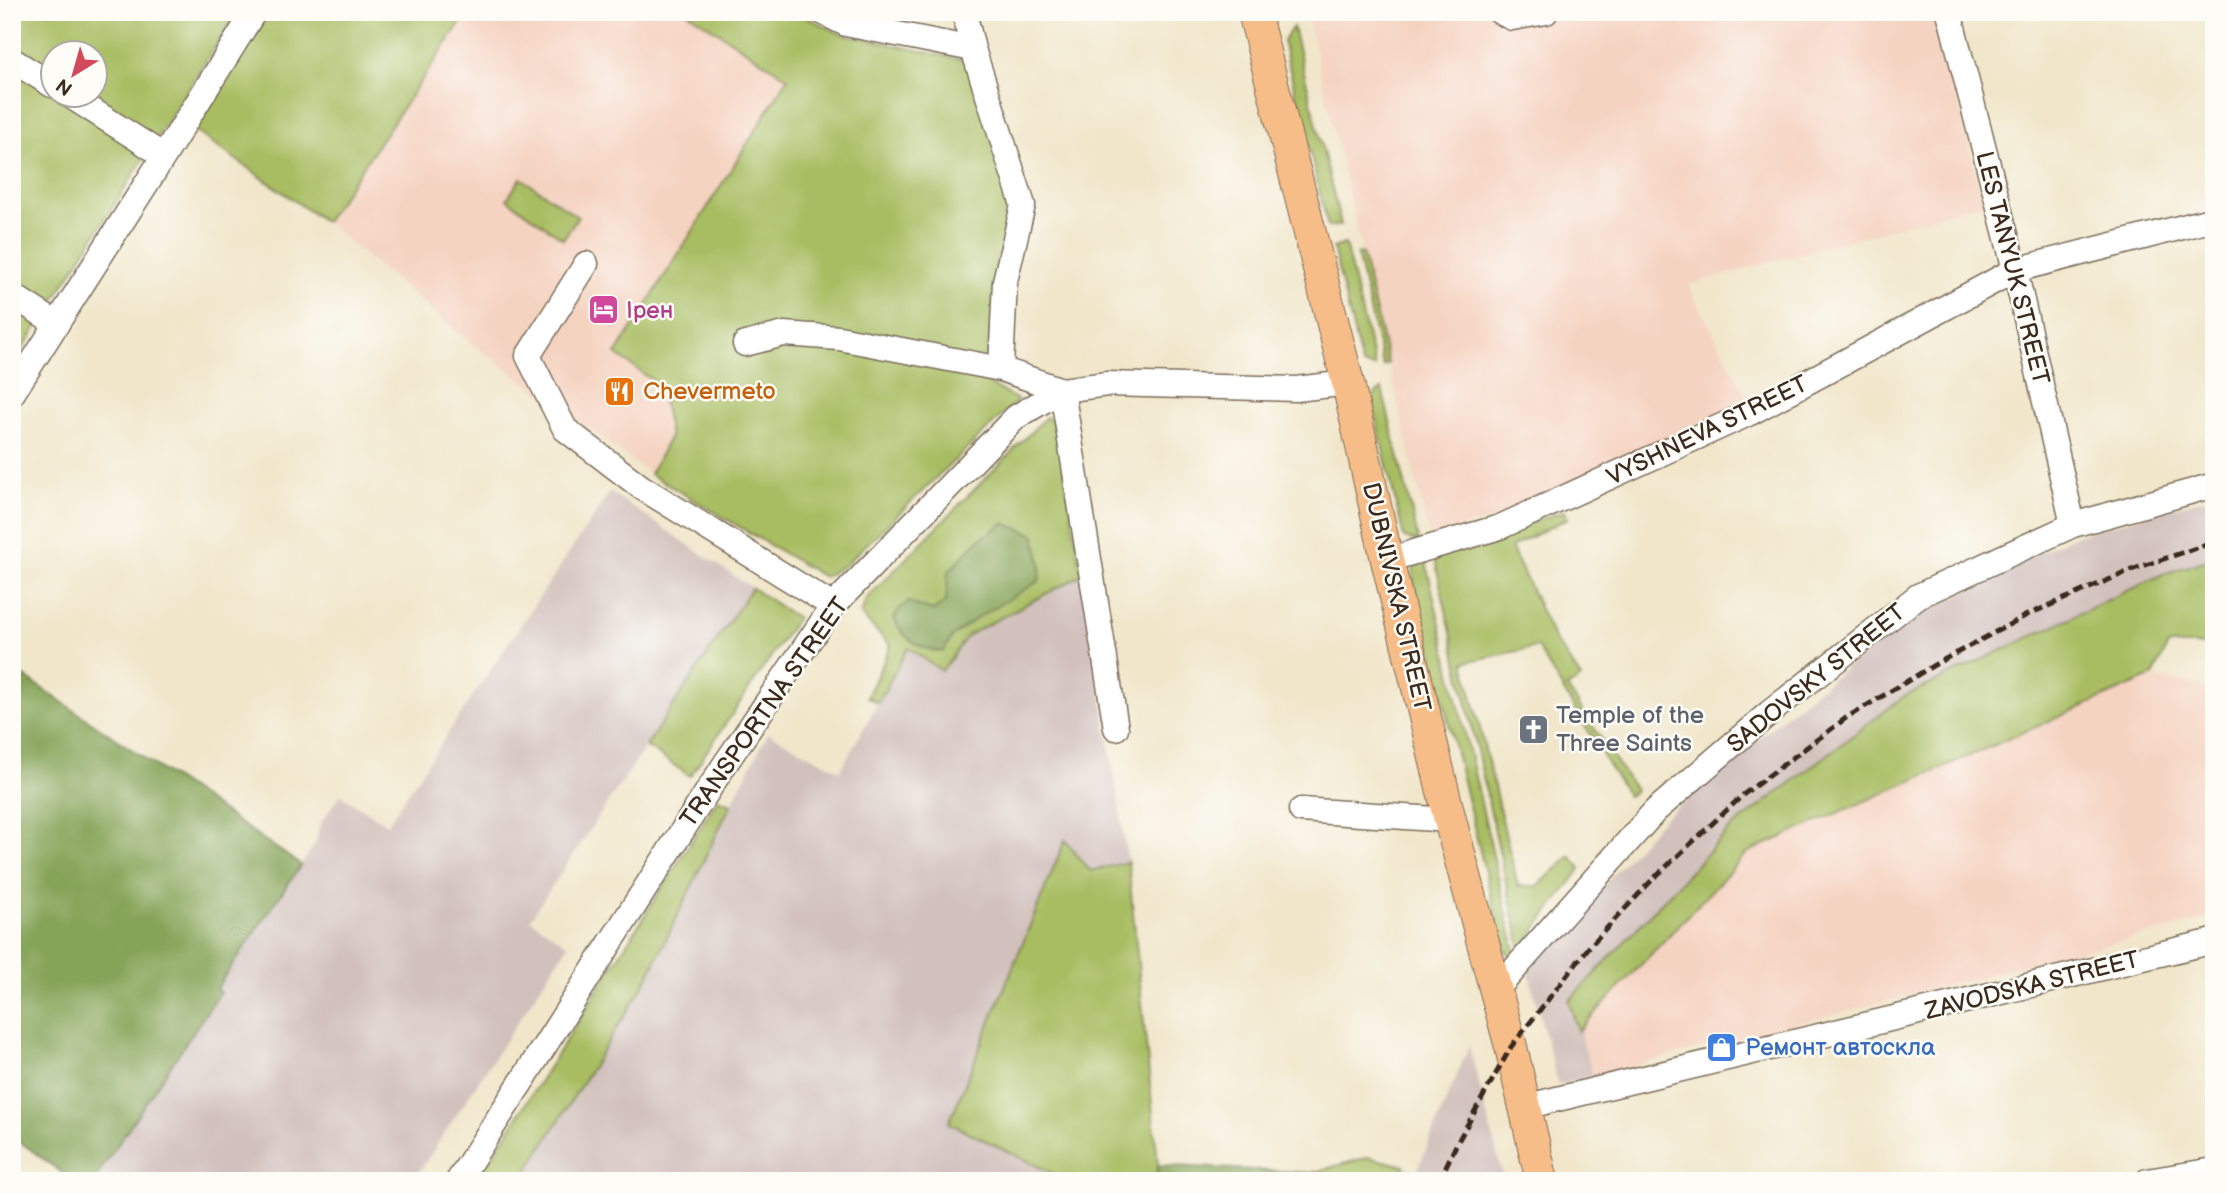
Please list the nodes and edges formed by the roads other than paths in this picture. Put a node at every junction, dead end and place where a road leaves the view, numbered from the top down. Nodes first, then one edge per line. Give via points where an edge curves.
1 (254, 12) edge
2 (822, 12) edge
3 (964, 12) edge
4 (1254, 12) edge
5 (1500, 12) edge
6 (1546, 12) edge
7 (1949, 12) edge
8 (973, 49) junction
9 (12, 60) edge
10 (38, 76) edge
11 (89, 108) edge
12 (164, 156) junction
13 (2214, 219) edge
14 (586, 264) dead end
15 (2015, 270) junction
16 (12, 295) edge
17 (57, 324) junction
18 (745, 344) dead end
19 (1001, 369) junction
20 (1348, 383) junction
21 (1062, 390) junction
22 (12, 394) edge
23 (2214, 485) edge
24 (2073, 525) junction
25 (1387, 560) junction
26 (833, 606) junction
27 (1116, 728) dead end
28 (1301, 810) dead end
29 (1450, 820) junction
30 (2214, 941) edge
31 (1496, 990) junction
32 (1524, 1107) junction
33 (2214, 1170) edge
34 (2179, 1178) edge
35 (458, 1181) edge
36 (1542, 1181) edge
37 (2147, 1181) edge

1 - 12 street
2 - 8 street via 846,24
3 - 8 street
4 - 20 main road, DUBNIVSKA STREET
5 - 6 street via 1512,18
7 - 15 street, LES TANYUK STREET
8 - 19 street via 1023,205 1005,281
9 - 10 street
11 - 12 street
12 - 17 street
13 - 15 street, VYSHNEVA STREET
14 - 26 street via 528,356 565,429 641,487
15 - 24 street, LES TANYUK STREET
15 - 25 street, VYSHNEVA STREET via 1750,413 1500,527
16 - 17 street
17 - 22 street
18 - 19 street via 784,334 839,338
19 - 21 street
20 - 21 street, TRANSPORTNA STREET via 1296,389 1107,384
20 - 25 main road, DUBNIVSKA STREET
21 - 26 street, TRANSPORTNA STREET via 1016,417
21 - 27 street
23 - 24 street, SADOVSKY STREET
24 - 31 street, SADOVSKY STREET via 1918,596 1769,713 1655,811
25 - 29 main road, DUBNIVSKA STREET
26 - 35 street, TRANSPORTNA STREET via 725,764
28 - 29 street
29 - 31 main road, DUBNIVSKA STREET
30 - 32 street, ZAVODSKA STREET
31 - 32 main road, DUBNIVSKA STREET
32 - 36 main road, DUBNIVSKA STREET
33 - 34 street
34 - 37 street

